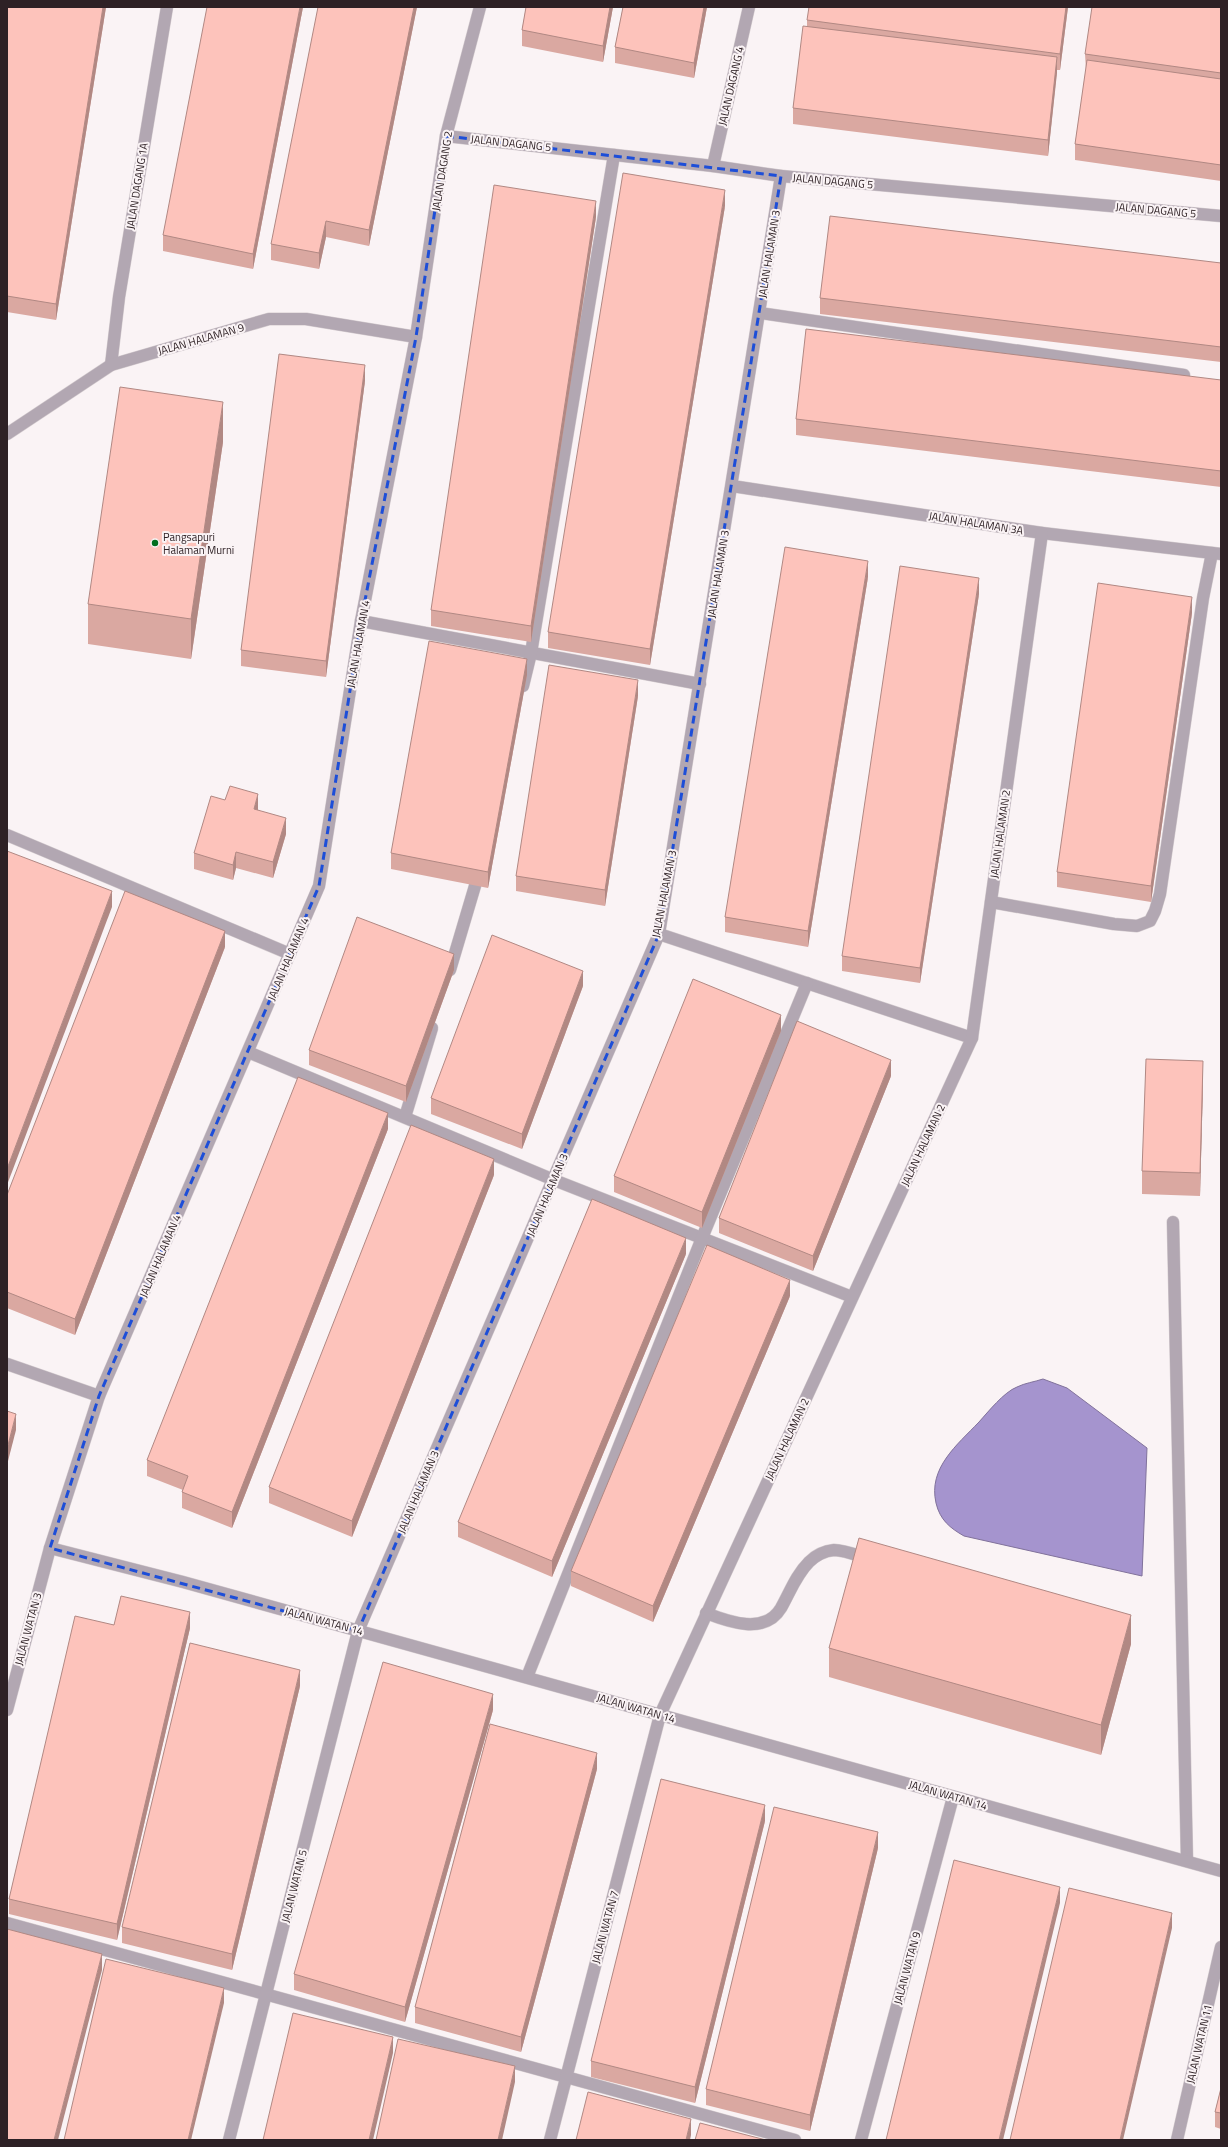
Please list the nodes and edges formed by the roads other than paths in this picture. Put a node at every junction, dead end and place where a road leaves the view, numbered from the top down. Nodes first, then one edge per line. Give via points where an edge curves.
1 (167, 7) edge
2 (480, 7) edge
3 (749, 7) edge
4 (446, 136) junction
5 (614, 154) junction
6 (713, 166) junction
7 (781, 176) junction
8 (1221, 216) edge
9 (760, 313) junction
10 (416, 337) junction
11 (111, 365) junction
12 (1198, 377) edge
13 (7, 434) edge
14 (732, 486) junction
15 (1042, 534) junction
16 (1217, 554) edge
17 (362, 622) junction
18 (531, 653) junction
19 (700, 684) junction
20 (520, 699) edge
21 (7, 835) edge
22 (483, 854) edge
23 (991, 902) junction
24 (659, 934) junction
25 (290, 954) junction
26 (446, 982) edge
27 (807, 983) junction
28 (434, 1020) edge
29 (972, 1038) junction
30 (248, 1052) junction
31 (405, 1117) junction
32 (554, 1180) junction
33 (1173, 1222) dead end
34 (702, 1238) junction
35 (852, 1298) junction
36 (7, 1364) edge
37 (100, 1396) junction
38 (50, 1548) junction
39 (883, 1562) edge
40 (706, 1613) junction
41 (358, 1631) junction
42 (526, 1677) junction
43 (9, 1687) edge
44 (7, 1710) edge
45 (660, 1715) junction
46 (953, 1797) junction
47 (1187, 1861) junction
48 (1221, 1871) edge
49 (7, 1922) edge
50 (1221, 1947) edge
51 (267, 1995) junction
52 (566, 2077) junction
53 (229, 2140) edge
54 (550, 2140) edge
55 (795, 2140) edge
56 (861, 2140) edge
57 (1177, 2140) edge

1 - 11 street, JALAN DAGANG 1A via 119,297
2 - 4 street, JALAN DAGANG 2
3 - 6 street, JALAN DAGANG 4
4 - 5 street, JALAN DAGANG 5
4 - 10 street, JALAN DAGANG 2
5 - 6 street, JALAN DAGANG 5
5 - 18 street
6 - 7 street, JALAN DAGANG 5
7 - 8 street, JALAN DAGANG 5
7 - 9 street, JALAN HALAMAN 3
9 - 12 street
9 - 14 street, JALAN HALAMAN 3
10 - 11 street, JALAN HALAMAN 9 via 306,319 269,319
10 - 17 street, JALAN HALAMAN 4
11 - 13 street, JALAN HALAMAN 9
14 - 15 street, JALAN HALAMAN 3A
14 - 19 street, JALAN HALAMAN 3
15 - 16 street, JALAN HALAMAN 3A
15 - 23 street, JALAN HALAMAN 2
16 - 23 street via 1202,606 1160,894 1150,921 1137,926 1114,924
17 - 18 street
17 - 25 street, JALAN HALAMAN 4 via 319,886
18 - 19 street
18 - 20 street
19 - 24 street, JALAN HALAMAN 3
21 - 25 street
22 - 26 street
23 - 29 street, JALAN HALAMAN 2
24 - 27 street
24 - 32 street, JALAN HALAMAN 3
25 - 30 street, JALAN HALAMAN 4
27 - 29 street
27 - 34 street
28 - 31 street
29 - 35 street, JALAN HALAMAN 2
30 - 31 street
30 - 37 street, JALAN HALAMAN 4
31 - 32 street
32 - 34 street
32 - 41 street, JALAN HALAMAN 3
33 - 47 street
34 - 35 street
34 - 42 street
35 - 40 street, JALAN HALAMAN 2
36 - 37 street
37 - 38 street, JALAN HALAMAN 4
38 - 41 street, JALAN WATAN 14
38 - 43 street, JALAN WATAN 3
39 - 40 street via 834,1550 816,1555 803,1568 780,1609 770,1620 743,1624
40 - 45 street, JALAN HALAMAN 2
41 - 42 street, JALAN WATAN 14
41 - 51 street, JALAN WATAN 5
42 - 45 street, JALAN WATAN 14
43 - 44 street, JALAN WATAN 3
45 - 46 street, JALAN WATAN 14
45 - 52 street, JALAN WATAN 7
46 - 47 street, JALAN WATAN 14
46 - 56 street, JALAN WATAN 9
47 - 48 street, JALAN WATAN 14
49 - 51 street
50 - 57 street, JALAN WATAN 11
51 - 52 street
51 - 53 street, JALAN WATAN 5
52 - 54 street, JALAN WATAN 7
52 - 55 street

